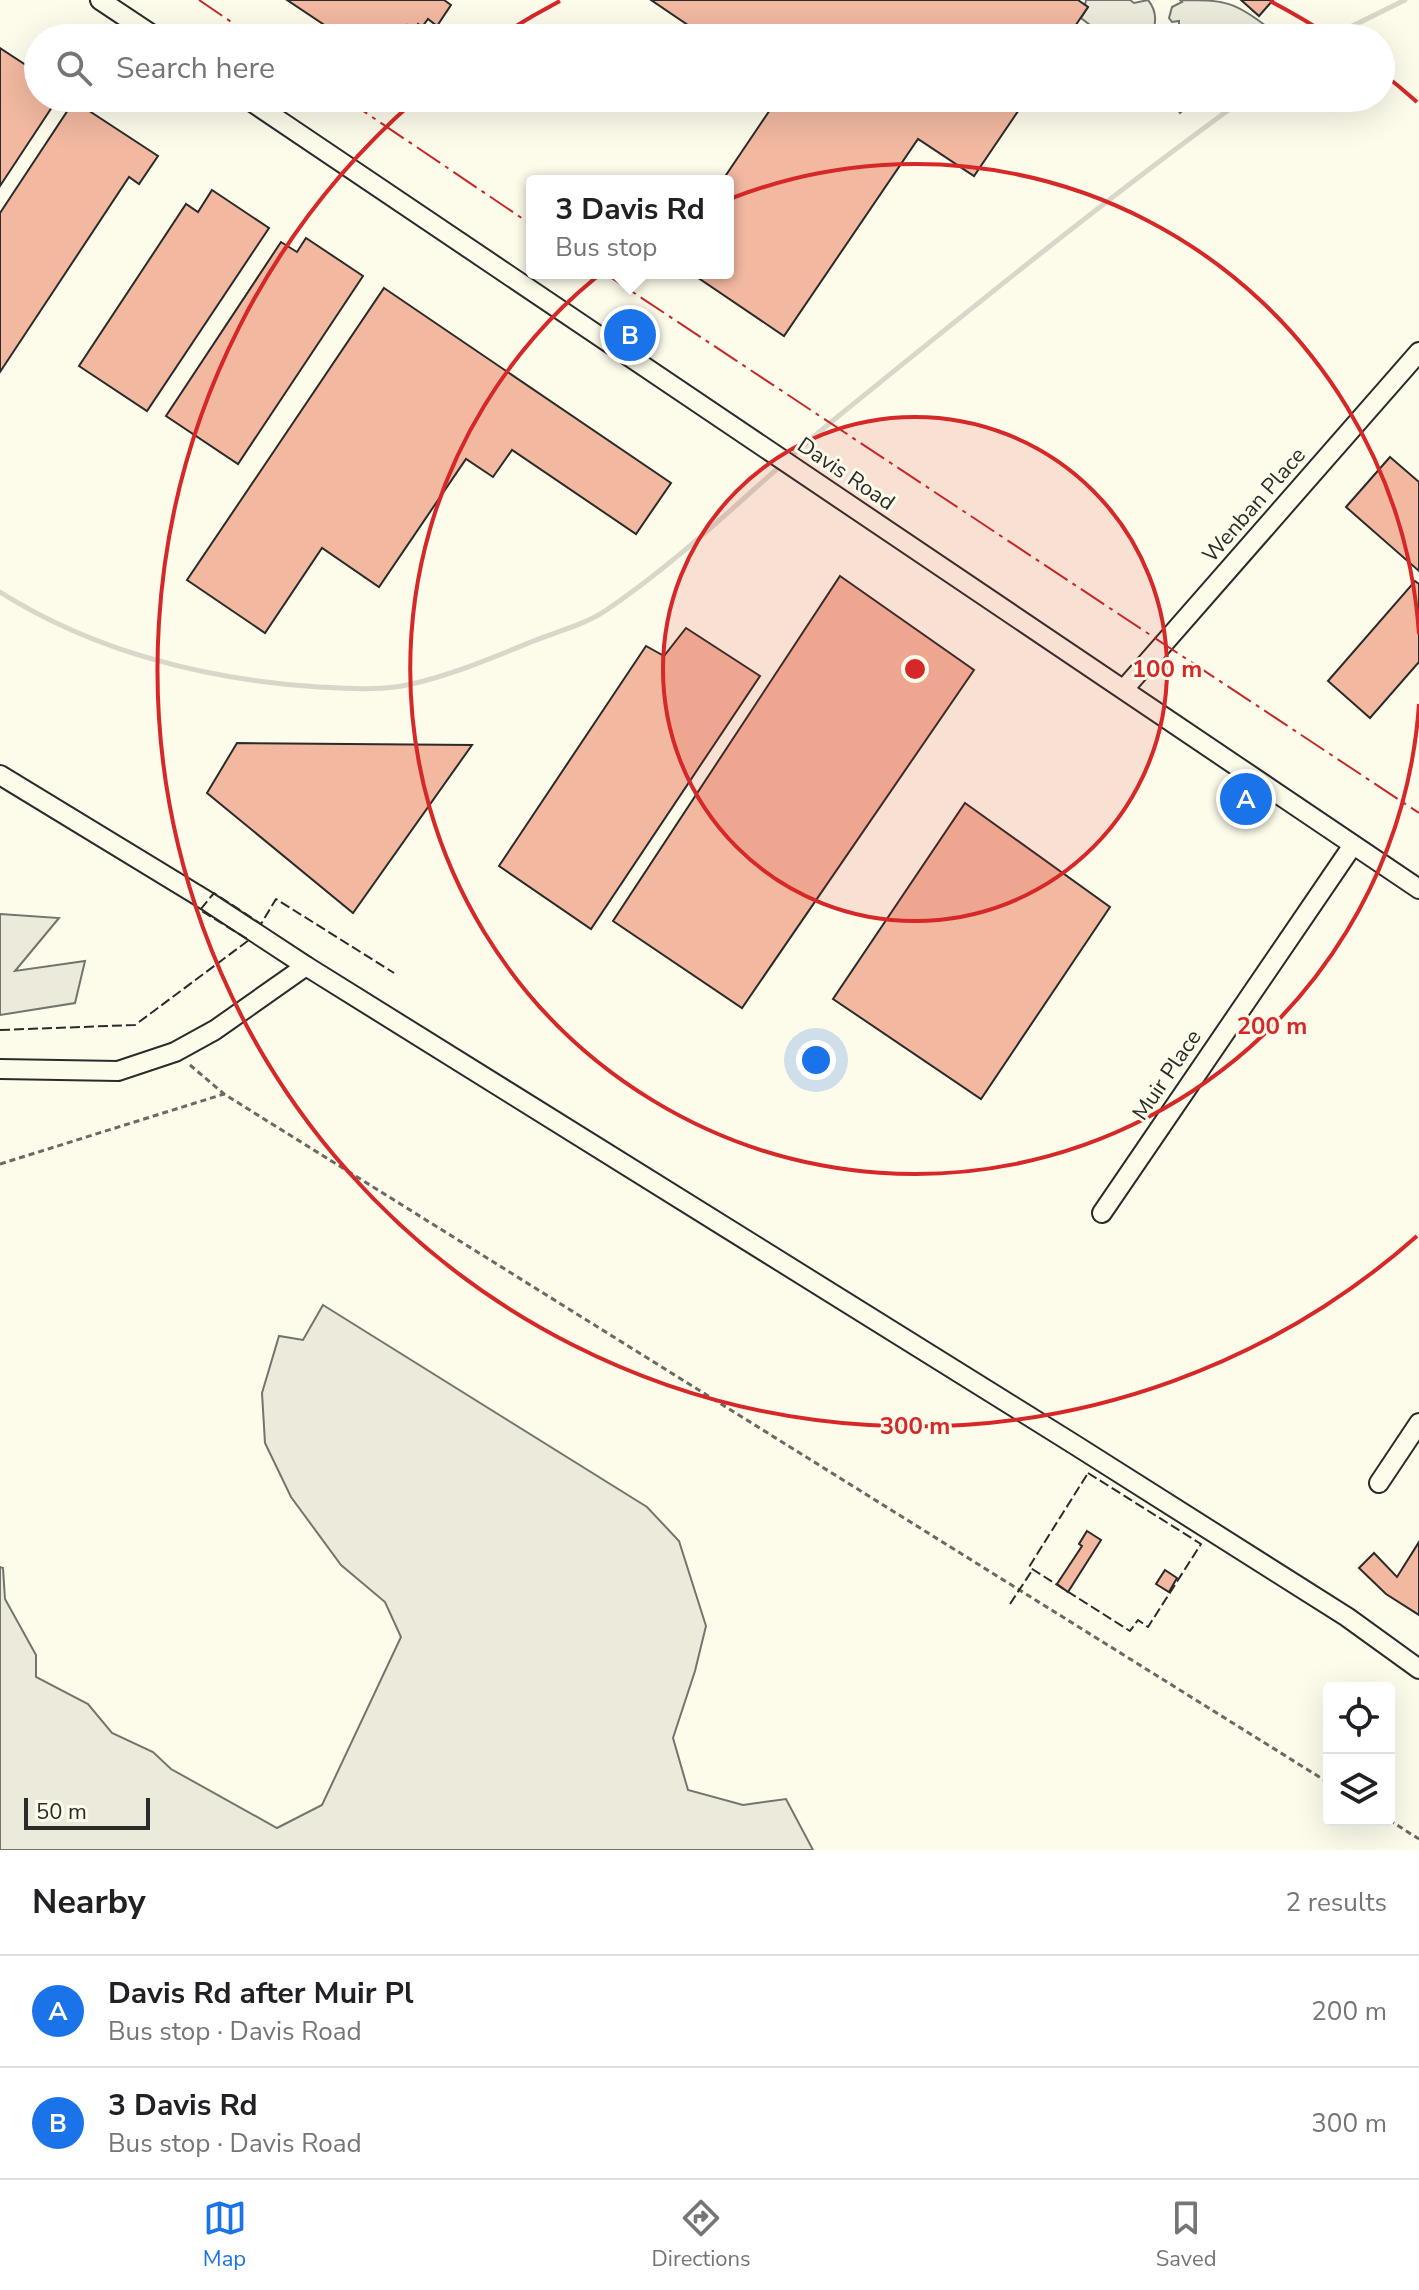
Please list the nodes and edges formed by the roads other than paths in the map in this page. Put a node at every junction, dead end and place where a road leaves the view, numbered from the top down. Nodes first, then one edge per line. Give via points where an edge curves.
1 (100, 0) edge
2 (136, 24) edge
3 (267, 112) edge
4 (1419, 352) edge
5 (1124, 689) junction
6 (0, 775) edge
7 (1353, 845) junction
8 (1419, 889) edge
9 (306, 966) junction
10 (0, 1069) edge
11 (1102, 1213) dead end
12 (1419, 1423) edge
13 (1379, 1483) dead end
14 (1419, 1669) edge

1 - 2 street
3 - 5 street, Davis Road
4 - 5 street, Wenban Place
5 - 7 street, Davis Road
6 - 9 street
7 - 8 street, Davis Road
7 - 11 street, Muir Place
9 - 10 street via 175,1052 118,1071
9 - 14 street via 1072,1443 1347,1617
12 - 13 street

